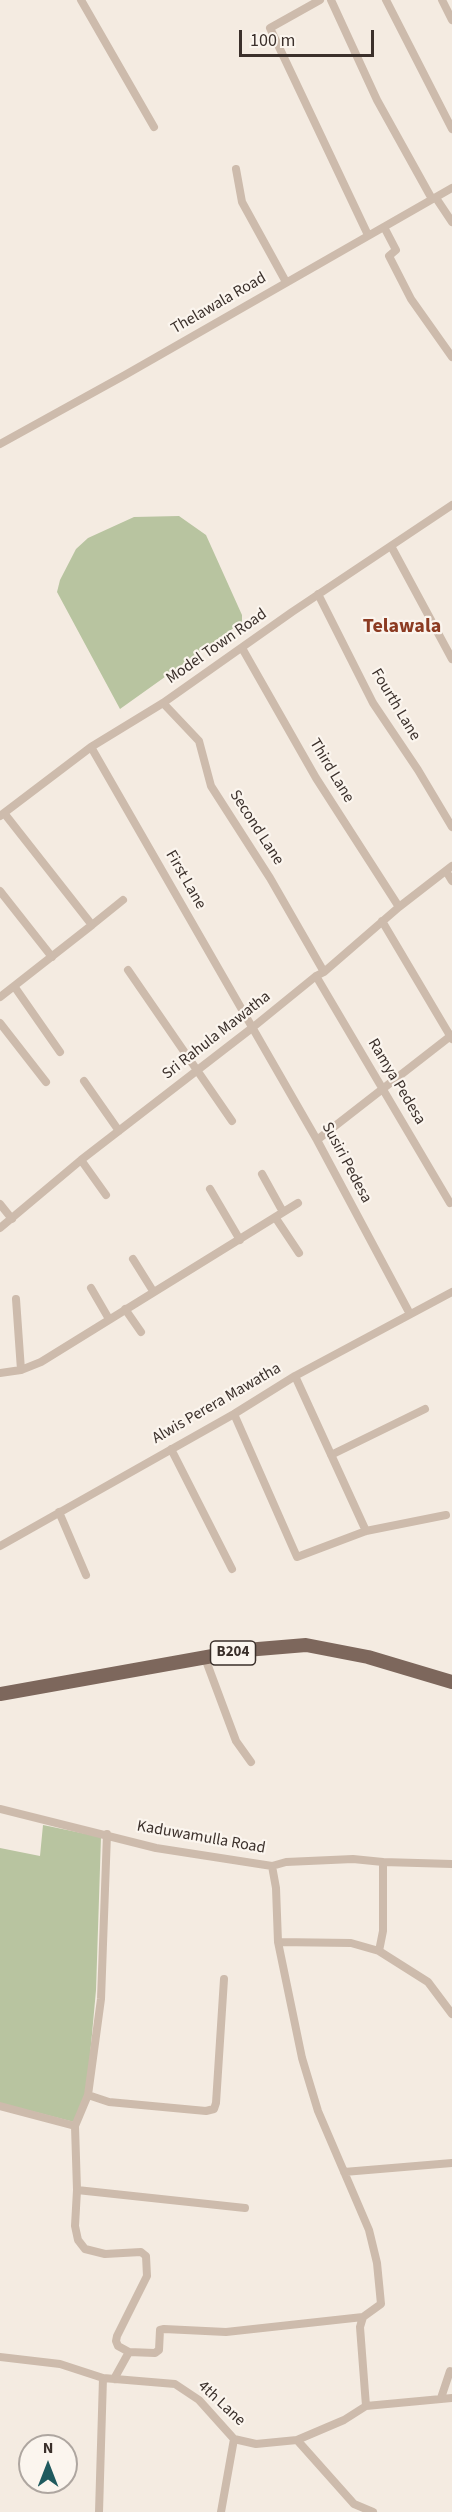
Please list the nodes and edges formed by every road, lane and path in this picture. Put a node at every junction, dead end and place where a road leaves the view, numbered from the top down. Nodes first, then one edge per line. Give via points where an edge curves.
1 (81, 0) edge
2 (320, 0) edge
3 (331, 0) edge
4 (386, 0) edge
5 (442, 0) edge
6 (452, 20) edge
7 (154, 128) dead end
8 (452, 129) edge
9 (236, 169) dead end
10 (452, 188) edge
11 (434, 199) junction
12 (452, 222) edge
13 (384, 227) junction
14 (368, 235) junction
15 (286, 282) junction
16 (452, 357) edge
17 (0, 444) edge
18 (452, 505) edge
19 (391, 546) junction
20 (318, 594) junction
21 (242, 648) junction
22 (452, 659) edge
23 (163, 704) junction
24 (91, 747) junction
25 (2, 814) edge
26 (452, 827) edge
27 (449, 868) edge
28 (452, 880) edge
29 (0, 891) edge
30 (123, 900) dead end
31 (399, 907) junction
32 (382, 921) junction
33 (92, 925) junction
34 (52, 957) junction
35 (128, 970) dead end
36 (320, 974) junction
37 (14, 986) junction
38 (0, 996) edge
39 (0, 1023) edge
40 (252, 1028) junction
41 (451, 1037) edge
42 (60, 1052) dead end
43 (197, 1071) junction
44 (84, 1081) dead end
45 (46, 1082) dead end
46 (382, 1089) junction
47 (232, 1121) dead end
48 (119, 1131) junction
49 (316, 1140) junction
50 (81, 1160) junction
51 (262, 1174) dead end
52 (210, 1189) dead end
53 (106, 1195) dead end
54 (298, 1203) dead end
55 (450, 1203) dead end
56 (0, 1204) edge
57 (279, 1215) junction
58 (12, 1219) junction
59 (0, 1228) edge
60 (240, 1240) junction
61 (298, 1253) dead end
62 (133, 1259) dead end
63 (91, 1288) dead end
64 (153, 1291) junction
65 (451, 1295) edge
66 (16, 1299) dead end
67 (125, 1309) junction
68 (410, 1314) junction
69 (109, 1319) junction
70 (141, 1332) dead end
71 (21, 1370) junction
72 (0, 1373) edge
73 (295, 1376) junction
74 (425, 1409) dead end
75 (234, 1414) junction
76 (171, 1449) junction
77 (331, 1455) junction
78 (59, 1512) junction
79 (446, 1515) dead end
80 (366, 1532) junction
81 (0, 1546) edge
82 (231, 1569) dead end
83 (86, 1575) dead end
84 (205, 1658) junction
85 (452, 1683) edge
86 (0, 1695) edge
87 (251, 1762) dead end
88 (0, 1809) edge
89 (107, 1834) junction
90 (383, 1862) junction
91 (452, 1864) edge
92 (272, 1866) junction
93 (278, 1942) junction
94 (379, 1951) junction
95 (224, 1979) dead end
96 (452, 2014) edge
97 (88, 2095) junction
98 (0, 2106) edge
99 (75, 2126) junction
100 (452, 2163) edge
101 (344, 2172) junction
102 (77, 2190) junction
103 (245, 2208) dead end
104 (363, 2317) junction
105 (129, 2352) junction
106 (0, 2357) edge
107 (450, 2371) dead end
108 (103, 2378) junction
109 (114, 2379) junction
110 (441, 2398) junction
111 (452, 2398) edge
112 (366, 2406) junction
113 (234, 2439) junction
114 (297, 2440) junction
115 (99, 2512) edge
116 (221, 2512) edge
117 (373, 2512) edge

1 - 7 street
2 - 14 street via 270,28
3 - 11 street via 376,100
4 - 8 street
5 - 6 street
9 - 15 street via 242,202
10 - 11 street, Thelawala Road
11 - 12 street
11 - 13 street, Thelawala Road
13 - 14 street, Thelawala Road
13 - 16 street via 396,250 389,256 411,299
14 - 15 street, Thelawala Road
15 - 17 street, Thelawala Road
18 - 19 street, Model Town Road
19 - 20 street, Model Town Road
19 - 22 street
20 - 21 street, Model Town Road
20 - 26 street, Fourth Lane via 373,703
21 - 23 street, Model Town Road
21 - 31 street, Third Lane via 316,778
23 - 24 street, Model Town Road
23 - 36 street, Second Lane via 199,741 211,786 270,878
24 - 25 street, Model Town Road
24 - 40 street, First Lane
25 - 33 street
27 - 28 street
27 - 31 street, Sri Rahula Mawatha
29 - 34 street
30 - 33 street
31 - 32 street, Sri Rahula Mawatha
32 - 36 street, Sri Rahula Mawatha
32 - 41 street
33 - 34 street
34 - 37 street
35 - 43 street
36 - 40 street, Sri Rahula Mawatha
36 - 46 street, Ramya Pedesa
37 - 38 street
37 - 42 street
39 - 45 street
40 - 43 street, Sri Rahula Mawatha
40 - 49 street, Susiri Pedesa
41 - 46 street
43 - 47 street
43 - 48 street, Sri Rahula Mawatha
44 - 48 street
46 - 49 street
46 - 55 street, Ramya Pedesa
48 - 50 street, Sri Rahula Mawatha
49 - 68 street, Susiri Pedesa
50 - 53 street
50 - 58 street, Sri Rahula Mawatha
51 - 57 street
52 - 60 street
54 - 57 street
56 - 58 street
57 - 60 street
57 - 61 street
58 - 59 street, Sri Rahula Mawatha
60 - 64 street
62 - 64 street
63 - 69 street
64 - 67 street
65 - 68 street, Alwis Perera Mawatha
66 - 71 street
67 - 69 street
67 - 70 street
68 - 73 street, Alwis Perera Mawatha
69 - 71 street
71 - 72 street
73 - 75 street, Alwis Perera Mawatha
73 - 77 street
74 - 77 street
75 - 76 street, Alwis Perera Mawatha
75 - 80 street via 297,1557
76 - 78 street, Alwis Perera Mawatha
76 - 82 street
77 - 80 street
78 - 81 street, Alwis Perera Mawatha
78 - 83 street
79 - 80 street
84 - 85 main road, B204 via 306,1645 368,1657
84 - 86 main road, B204
84 - 87 street via 236,1741
88 - 89 street, Kaduwamulla Road
89 - 92 street, Kaduwamulla Road via 156,1848
89 - 97 street via 101,1999
90 - 91 street, Kaduwamulla Road
90 - 92 street, Kaduwamulla Road via 353,1859
90 - 94 street via 383,1931
92 - 93 street
93 - 94 street via 351,1943
93 - 101 street via 302,2058 318,2111
94 - 96 street via 428,1982
95 - 97 street via 213,2109 109,2102
97 - 99 street
98 - 99 street
99 - 102 street
100 - 101 street
101 - 104 street via 369,2229 377,2263 381,2304
102 - 103 street
102 - 105 street via 75,2226 85,2249 105,2254 141,2252 146,2256 147,2276 117,2336 118,2346
104 - 105 street via 226,2332 165,2329 160,2330 159,2350 155,2353
104 - 112 street via 360,2327
105 - 109 street
106 - 108 street, 4th Lane via 60,2364
107 - 110 street
108 - 109 street, 4th Lane
108 - 115 street
109 - 113 street, 4th Lane via 175,2384 199,2400
110 - 111 street, 4th Lane
110 - 112 street, 4th Lane
112 - 114 street, 4th Lane
113 - 114 street, 4th Lane via 256,2444
113 - 116 street
114 - 117 street via 354,2504

